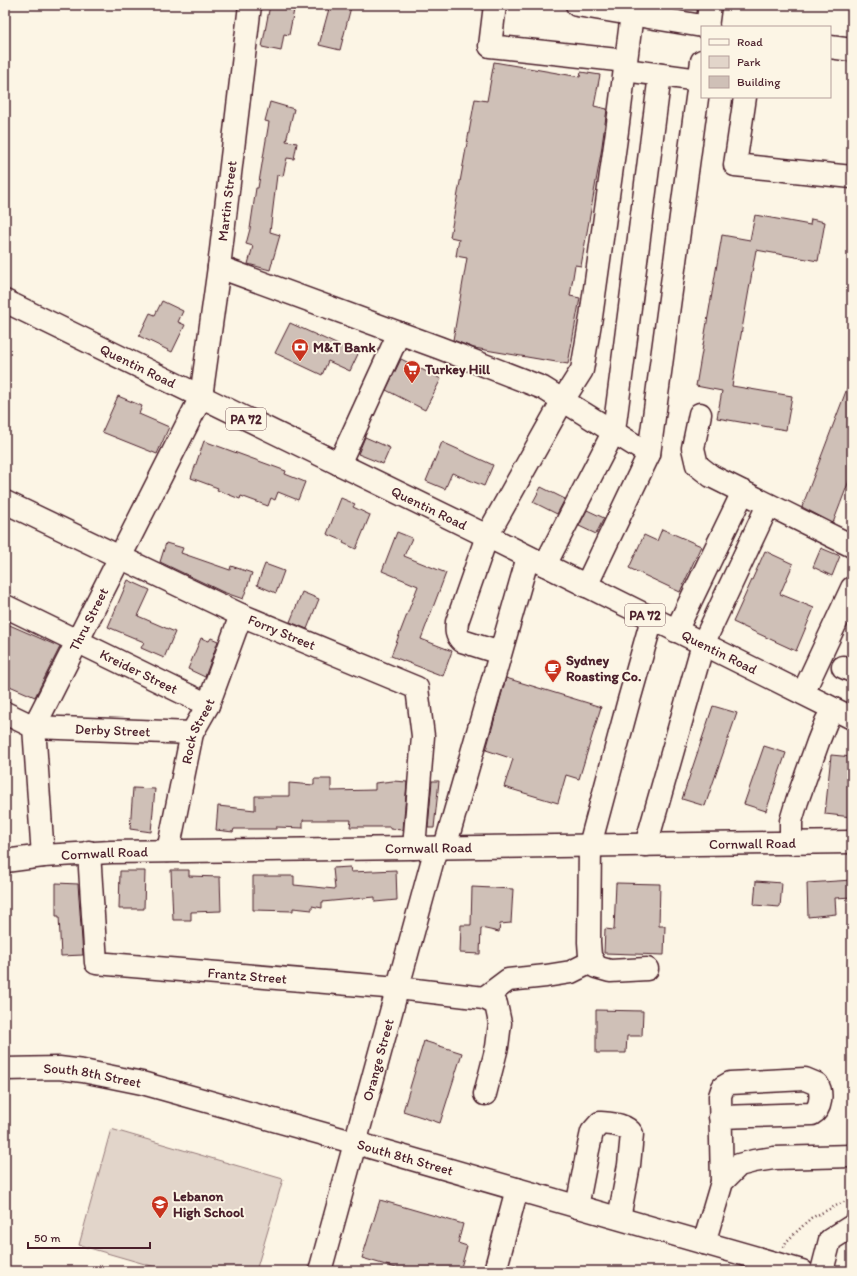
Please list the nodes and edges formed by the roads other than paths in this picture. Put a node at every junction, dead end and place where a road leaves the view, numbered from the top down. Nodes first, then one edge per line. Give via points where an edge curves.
1 (250, 5) edge
2 (495, 5) edge
3 (577, 5) edge
4 (710, 5) edge
5 (632, 14) junction
6 (701, 26) edge
7 (707, 26) edge
8 (831, 47) edge
9 (852, 50) edge
10 (625, 66) junction
11 (701, 71) edge
12 (660, 75) junction
13 (745, 98) edge
14 (852, 177) edge
15 (219, 267) junction
16 (5, 301) edge
17 (399, 333) junction
18 (201, 397) junction
19 (563, 400) junction
20 (700, 414) dead end
21 (614, 431) junction
22 (650, 454) junction
23 (339, 464) junction
24 (743, 492) junction
25 (5, 502) edge
26 (768, 505) junction
27 (487, 536) junction
28 (852, 546) edge
29 (120, 556) junction
30 (536, 561) junction
31 (586, 586) junction
32 (852, 588) edge
33 (5, 606) edge
34 (241, 615) junction
35 (652, 619) junction
36 (676, 631) junction
37 (77, 642) junction
38 (703, 644) junction
39 (500, 653) junction
40 (803, 694) junction
41 (208, 705) junction
42 (833, 708) junction
43 (5, 712) edge
44 (852, 718) edge
45 (34, 727) junction
46 (192, 733) junction
47 (852, 842) edge
48 (792, 843) junction
49 (590, 845) junction
50 (646, 845) junction
51 (414, 848) junction
52 (440, 848) junction
53 (168, 851) junction
54 (89, 852) junction
55 (43, 856) junction
56 (5, 861) edge
57 (593, 961) junction
58 (647, 969) dead end
59 (398, 988) junction
60 (484, 998) junction
61 (5, 1069) edge
62 (484, 1094) dead end
63 (720, 1117) dead end
64 (356, 1143) junction
65 (852, 1156) edge
66 (722, 1182) junction
67 (517, 1189) junction
68 (577, 1207) junction
69 (619, 1218) junction
70 (852, 1226) edge
71 (704, 1243) junction
72 (793, 1269) edge
73 (320, 1271) edge
74 (495, 1271) edge
75 (822, 1271) edge

1 - 15 main road, Martin Street
2 - 10 main road via 490,46
3 - 5 main road
4 - 7 main road
5 - 6 main road
5 - 10 main road
8 - 9 main road
10 - 12 main road
10 - 19 main road via 592,317 582,370
11 - 12 main road
11 - 22 main road
12 - 21 main road, Orange Street
13 - 14 main road via 735,164
15 - 17 main road
15 - 18 main road, Martin Street
16 - 18 main road, Quentin Road / PA 72
17 - 19 main road via 543,388
17 - 23 main road
18 - 23 main road, Quentin Road / PA 72
18 - 29 main road, Thru Street
19 - 21 main road
19 - 27 main road
20 - 24 main road via 693,448 697,465 711,476
21 - 22 main road
21 - 30 main road, Orange Street
22 - 31 main road
23 - 27 main road, Quentin Road / PA 72
24 - 26 main road
24 - 36 main road
25 - 29 main road, Forry Street
26 - 28 main road
26 - 38 main road
27 - 30 main road, Quentin Road / PA 72
27 - 39 main road via 456,630 462,641
29 - 34 main road, Forry Street
29 - 37 main road, Thru Street
30 - 31 main road, Quentin Road / PA 72
30 - 39 main road, Orange Street
31 - 35 main road, Quentin Road / PA 72
32 - 40 main road
33 - 37 main road, Kreider Street
34 - 41 main road, Rock Street
34 - 51 main road, Forry Street via 417,688 423,736
35 - 36 main road, Quentin Road / PA 72
35 - 49 main road
36 - 38 main road, Quentin Road / PA 72
37 - 41 main road, Kreider Street
37 - 45 main road, Thru Street
38 - 40 main road, Quentin Road / PA 72
38 - 50 main road
39 - 52 main road, Orange Street
40 - 42 main road, Quentin Road / PA 72
41 - 46 main road, Rock Street
42 - 44 main road, Quentin Road / PA 72
42 - 48 main road via 796,801 791,821
43 - 45 main road
45 - 46 main road, Derby Street
45 - 55 main road
46 - 53 main road, Rock Street
47 - 48 main road, Cornwall Road
48 - 50 main road, Cornwall Road
49 - 50 main road, Cornwall Road
49 - 52 main road, Cornwall Road
49 - 57 main road via 589,942
51 - 52 main road, Cornwall Road
51 - 53 main road, Cornwall Road
52 - 59 main road, Orange Street
53 - 54 main road, Cornwall Road
54 - 55 main road, Cornwall Road
54 - 59 main road, Frantz Street via 96,963
55 - 56 main road, Cornwall Road
57 - 58 main road via 596,967 610,971
57 - 60 main road via 571,972 508,980
59 - 60 main road, Frantz Street
59 - 64 main road, Orange Street
60 - 62 main road via 496,1004 500,1023 497,1047
61 - 64 main road, South 8th Street via 59,1068 111,1076
63 - 66 main road
64 - 67 main road, South 8th Street
64 - 73 main road, Orange Street
65 - 66 main road via 754,1161 739,1165
66 - 71 main road
67 - 68 main road, South 8th Street
67 - 74 main road
68 - 69 main road, South 8th Street
68 - 69 main road via 592,1132 600,1123 616,1124 630,1130 632,1134
69 - 71 main road, South 8th Street
70 - 75 main road via 830,1240
71 - 72 main road, South 8th Street

